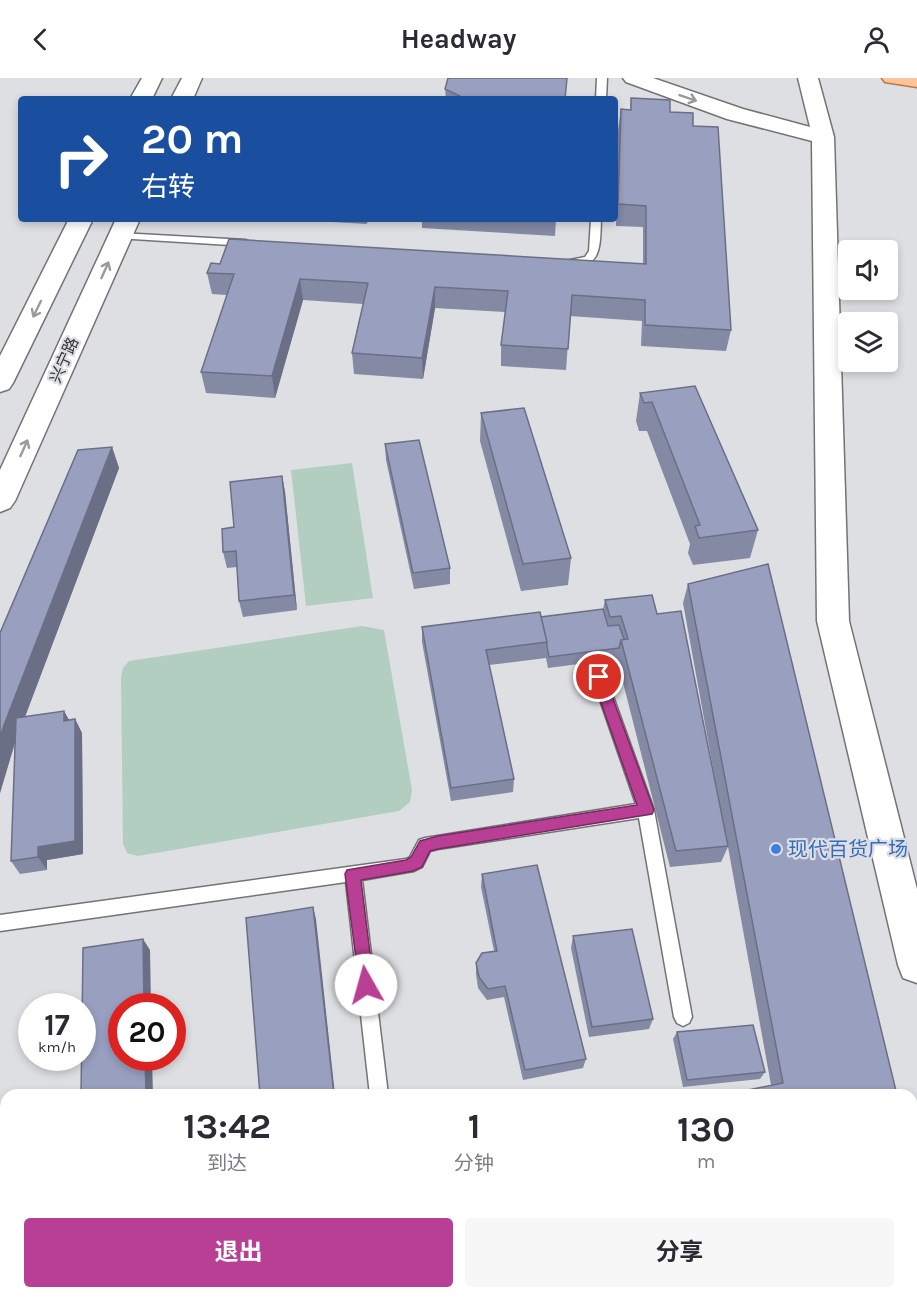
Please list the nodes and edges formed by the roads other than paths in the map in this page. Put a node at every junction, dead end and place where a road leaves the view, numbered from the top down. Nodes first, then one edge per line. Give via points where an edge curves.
1 (152, 78) edge
2 (192, 78) edge
3 (602, 78) edge
4 (633, 78) edge
5 (808, 78) edge
6 (892, 78) edge
7 (917, 81) edge
8 (143, 96) edge
9 (183, 96) edge
10 (601, 96) edge
11 (823, 137) junction
12 (80, 222) edge
13 (596, 222) edge
14 (124, 227) edge
15 (261, 244) edge
16 (554, 262) edge
17 (0, 383) edge
18 (0, 501) edge
19 (599, 677) dead end
20 (646, 810) junction
21 (353, 874) junction
22 (0, 923) edge
23 (917, 965) edge
24 (683, 1017) dead end
25 (378, 1089) edge

1 - 8 street
2 - 9 street
3 - 10 lane
4 -> 11 street via 735,114
5 - 11 street
6 - 7 main road
11 - 23 street via 833,621
12 -> 17 street
13 - 16 lane via 594,251 589,260
14 - 15 lane
18 -> 14 street, 兴宁路
19 - 20 lane
20 - 21 lane via 438,842 425,845 416,862 408,866
20 - 24 lane
21 - 22 lane
21 - 25 lane

